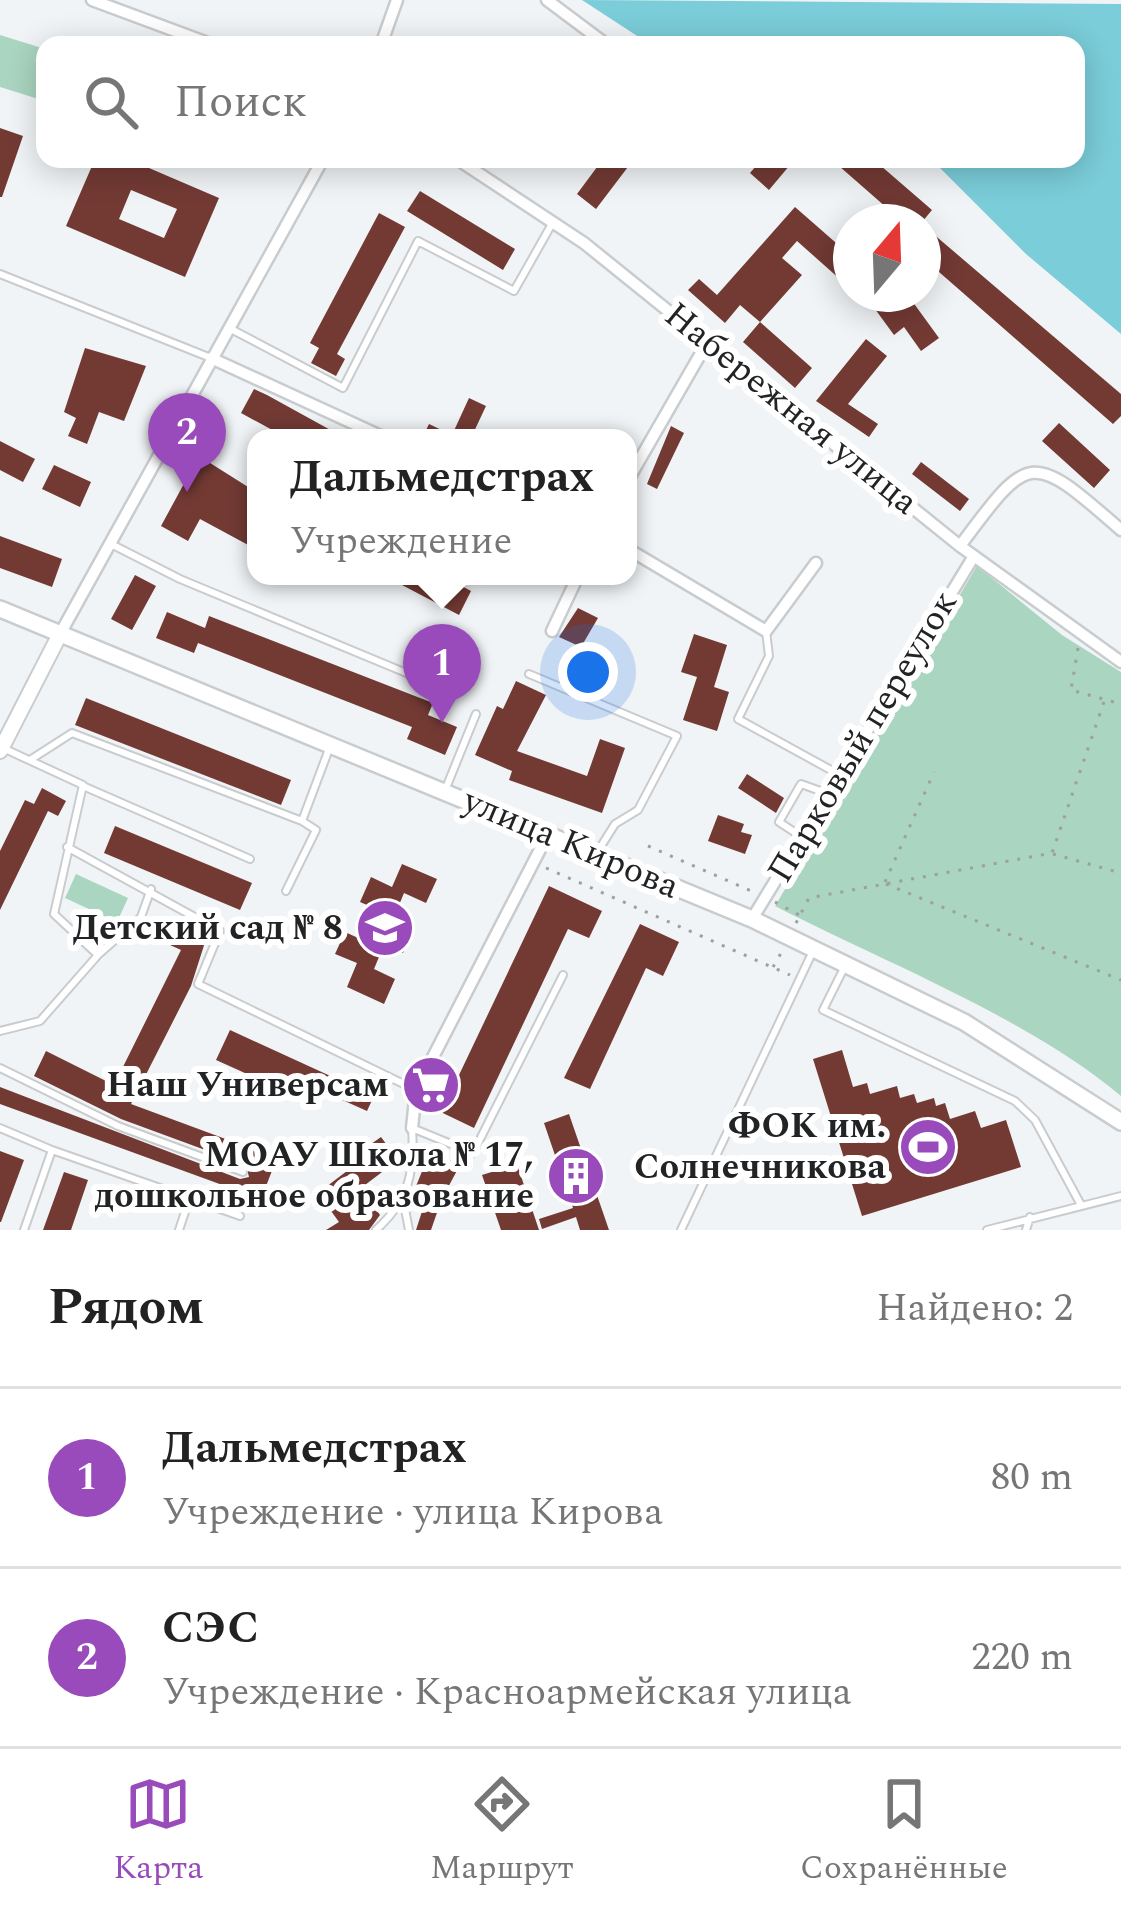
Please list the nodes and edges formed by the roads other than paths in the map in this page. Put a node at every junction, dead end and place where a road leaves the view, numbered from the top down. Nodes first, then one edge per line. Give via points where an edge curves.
1 (92, 0) edge
2 (397, 0) edge
3 (547, 0) edge
4 (189, 36) edge
5 (384, 36) edge
6 (595, 36) edge
7 (317, 168) edge
8 (472, 168) edge
9 (553, 222) junction
10 (0, 274) edge
11 (229, 328) junction
12 (708, 341) junction
13 (211, 358) junction
14 (366, 429) edge
15 (637, 464) edge
16 (1121, 530) edge
17 (108, 542) junction
18 (960, 546) junction
19 (637, 554) edge
20 (974, 556) junction
21 (816, 562) dead end
22 (574, 585) edge
23 (0, 609) edge
24 (552, 631) dead end
25 (766, 631) junction
26 (60, 634) junction
27 (1121, 662) edge
28 (529, 674) dead end
29 (416, 677) dead end
30 (476, 714) dead end
31 (7, 722) edge
32 (331, 746) junction
33 (1, 749) edge
34 (30, 760) junction
35 (840, 775) junction
36 (83, 785) junction
37 (444, 791) junction
38 (828, 794) junction
39 (302, 821) junction
40 (548, 834) junction
41 (802, 837) junction
42 (67, 847) junction
43 (596, 854) junction
44 (250, 859) dead end
45 (151, 889) junction
46 (286, 891) dead end
47 (752, 919) junction
48 (814, 950) junction
49 (98, 955) junction
50 (846, 965) junction
51 (563, 975) dead end
52 (0, 1031) edge
53 (0, 1068) edge
54 (416, 1090) junction
55 (1121, 1122) edge
56 (0, 1128) edge
57 (412, 1128) junction
58 (52, 1150) junction
59 (243, 1172) dead end
60 (1121, 1196) edge
61 (189, 1200) junction
62 (404, 1204) junction
63 (1081, 1205) junction
64 (240, 1216) dead end
65 (1030, 1217) junction
66 (23, 1230) edge
67 (179, 1230) edge
68 (376, 1230) edge
69 (409, 1230) edge
70 (681, 1230) edge
71 (987, 1230) edge
72 (1026, 1230) edge

1 - 4 street
2 - 5 street
3 - 6 street
7 - 11 street
8 - 9 street, Набережная улица
9 - 11 lane via 514,290 418,242 343,388
9 - 12 street, Набережная улица
10 - 13 lane
11 - 13 street
12 - 15 street
12 - 18 street, Набережная улица
13 - 14 street
13 - 17 street
16 - 18 street via 1064,481 1027,472 1010,478
17 - 26 street
17 - 29 lane
18 - 20 street, Набережная улица
19 - 25 street
20 - 27 street, Набережная улица
20 - 35 street, Парковый переулок
21 - 25 street
22 - 24 street
23 - 26 main road, улица Кирова
25 - 35 lane via 769,656 738,718
26 - 31 street
26 - 32 main road, улица Кирова
28 - 43 lane via 677,736 638,810 616,824
30 - 37 lane
31 - 33 street
32 - 37 main road, улица Кирова
32 - 39 lane
33 - 34 lane
34 - 36 lane
34 - 39 lane via 72,733
35 - 38 street, Парковый переулок
36 - 42 lane
36 - 44 lane
37 - 40 main road, улица Кирова
38 - 41 street, Парковый переулок
38 - 41 lane via 801,784 778,822
39 - 46 lane via 316,830
40 - 43 main road, улица Кирова
40 - 54 street
41 - 47 street, Парковый переулок
42 - 45 lane
42 - 49 lane via 54,914
43 - 47 main road, улица Кирова
45 - 49 lane via 141,916
45 - 54 lane via 220,931 198,984
47 - 48 main road, улица Кирова
48 - 50 main road, улица Кирова
48 - 70 lane
49 - 52 lane via 40,1021
50 - 55 main road, улица Кирова via 964,1022
50 - 63 lane via 823,1010 1015,1101 1035,1120
51 - 57 lane via 473,1153
53 - 59 lane via 118,1126
54 - 57 street
56 - 58 lane
57 - 62 lane
58 - 61 lane
58 - 66 lane
60 - 63 lane
61 - 64 lane
61 - 67 lane
62 - 68 lane
62 - 69 lane
63 - 65 lane
65 - 71 lane
65 - 72 lane

